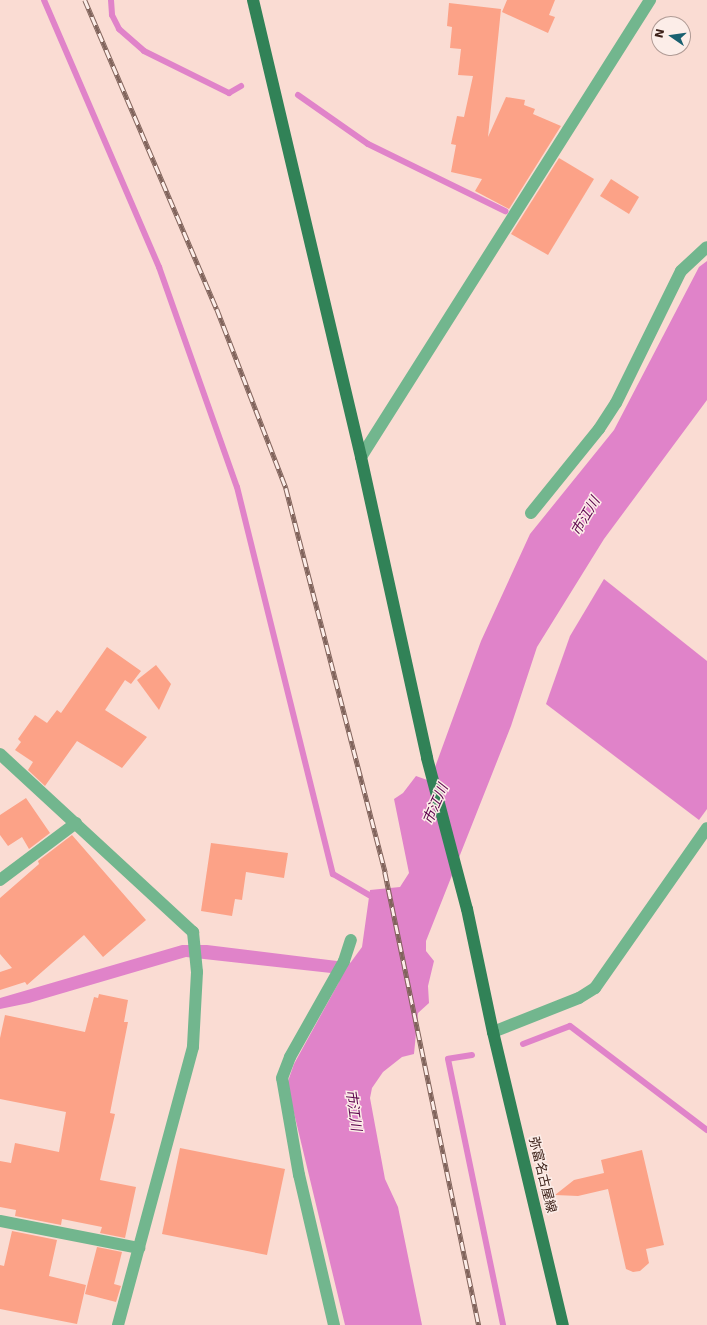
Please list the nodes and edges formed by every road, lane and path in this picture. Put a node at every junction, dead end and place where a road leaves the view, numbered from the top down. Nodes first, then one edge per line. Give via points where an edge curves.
1 (253, 0) edge
2 (650, 0) edge
3 (707, 247) edge
4 (362, 457) junction
5 (531, 513) dead end
6 (0, 754) edge
7 (76, 824) junction
8 (706, 830) edge
9 (0, 880) edge
10 (351, 940) dead end
11 (493, 1032) junction
12 (0, 1221) edge
13 (139, 1248) junction
14 (118, 1325) edge
15 (334, 1325) edge
16 (563, 1325) edge

1 - 4 main road, 弥富名古屋線
2 - 4 street
3 - 5 street via 681,271 616,403 599,430
4 - 11 main road, 弥富名古屋線 via 427,758 467,909
6 - 7 street
7 - 9 street
7 - 13 street via 193,932 196,962 193,1047
8 - 11 street via 595,988 579,998
10 - 15 street via 344,961 290,1057 282,1078 299,1175
11 - 16 main road, 弥富名古屋線
12 - 13 street
13 - 14 street

